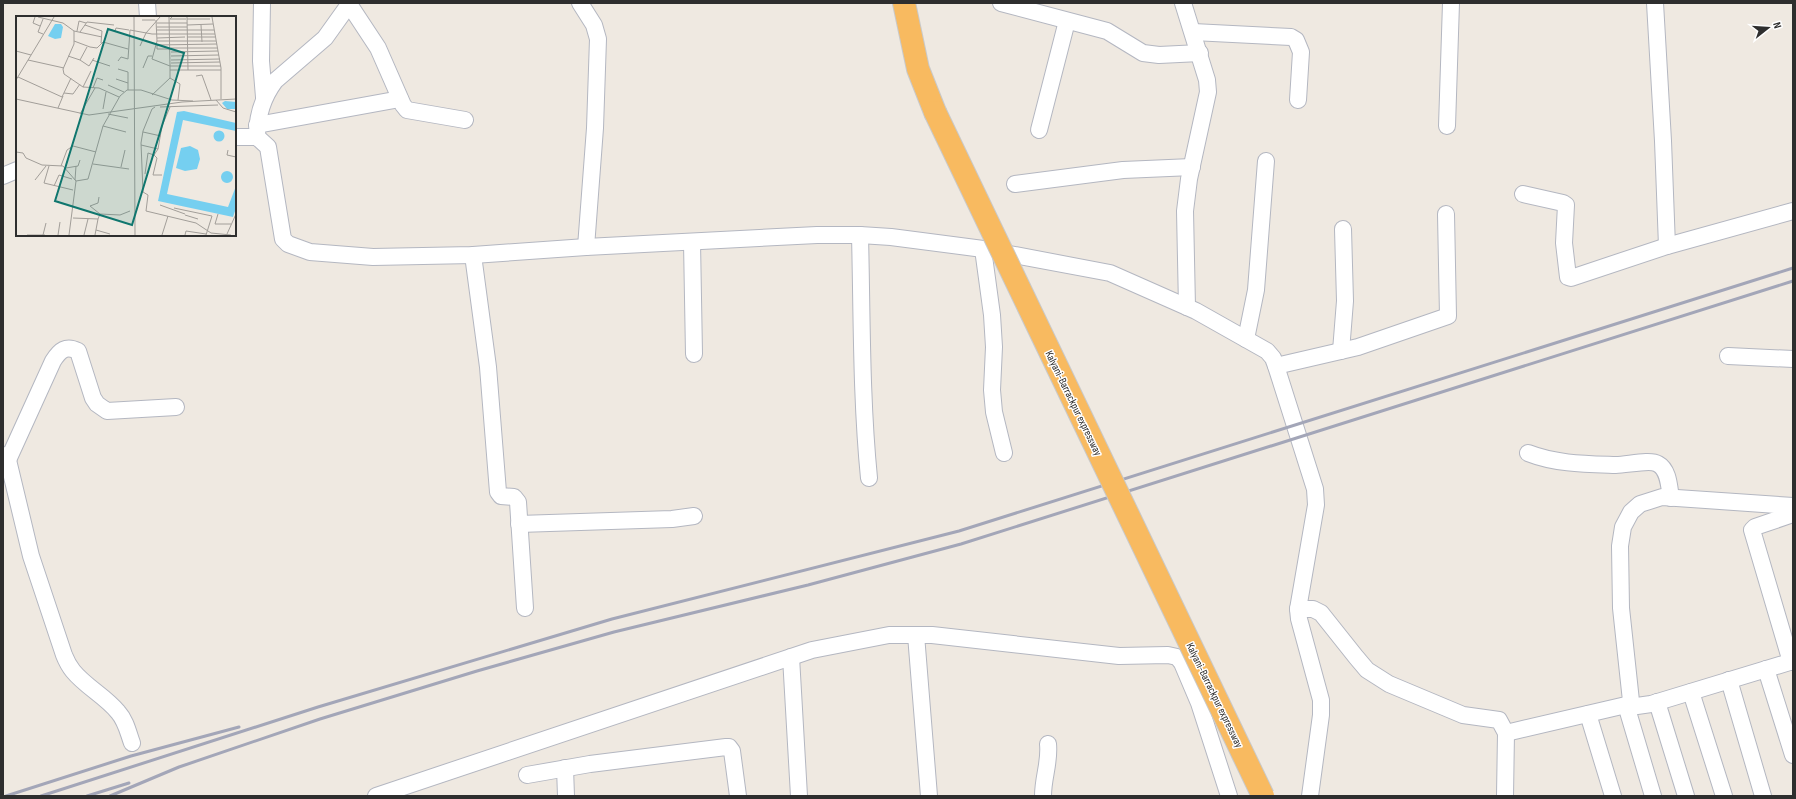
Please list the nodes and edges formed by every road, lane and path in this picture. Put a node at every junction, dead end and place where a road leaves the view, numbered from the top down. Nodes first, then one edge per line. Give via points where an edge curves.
1 (147, 3) edge
2 (262, 3) edge
3 (580, 3) edge
4 (904, 3) edge
5 (1001, 3) edge
6 (1184, 3) edge
7 (1451, 3) edge
8 (1655, 3) edge
9 (349, 4) edge
10 (148, 16) edge
11 (1067, 20) junction
12 (1193, 32) junction
13 (1200, 53) junction
14 (264, 97) junction
15 (400, 99) junction
16 (1298, 100) dead end
17 (465, 120) dead end
18 (1447, 126) dead end
19 (1039, 130) dead end
20 (257, 131) junction
21 (236, 137) edge
22 (1266, 161) dead end
23 (1192, 167) junction
24 (16, 170) edge
25 (3, 176) edge
26 (1015, 184) dead end
27 (1523, 194) dead end
28 (1793, 212) edge
29 (1446, 214) dead end
30 (1343, 229) dead end
31 (860, 235) junction
32 (692, 242) junction
33 (1667, 246) junction
34 (586, 247) junction
35 (983, 249) junction
36 (473, 255) junction
37 (1187, 307) junction
38 (1246, 339) junction
39 (1342, 351) junction
40 (694, 354) dead end
41 (1728, 356) dead end
42 (1793, 359) edge
43 (1276, 366) junction
44 (176, 407) dead end
45 (1004, 453) dead end
46 (1528, 453) dead end
47 (6, 458) edge
48 (869, 478) dead end
49 (1671, 498) junction
50 (1792, 514) edge
51 (694, 516) dead end
52 (519, 524) junction
53 (525, 608) dead end
54 (1298, 608) junction
55 (916, 635) junction
56 (791, 658) junction
57 (1792, 661) edge
58 (1766, 669) junction
59 (1729, 680) junction
60 (1691, 692) junction
61 (1656, 702) junction
62 (1628, 704) junction
63 (1588, 714) junction
64 (1506, 733) junction
65 (132, 743) dead end
66 (1048, 744) dead end
67 (1793, 755) edge
68 (565, 768) junction
69 (527, 775) dead end
70 (376, 796) edge
71 (566, 796) edge
72 (738, 796) edge
73 (799, 796) edge
74 (929, 796) edge
75 (1043, 796) edge
76 (1230, 796) edge
77 (1263, 796) edge
78 (1310, 796) edge
79 (1505, 796) edge
80 (1613, 796) edge
81 (1654, 796) edge
82 (1686, 796) edge
83 (1724, 796) edge
84 (1764, 796) edge

1 - 10 street
2 - 14 street via 261,61
3 - 34 street via 594,25 598,39 595,128
4 - 77 highway, Kalyani-Barrackpur expressway, bridge via 918,69 935,112
5 - 11 street
6 - 12 street
7 - 18 street
8 - 33 street
9 - 14 street via 325,38 275,81
9 - 15 street via 378,48
11 - 13 street via 1107,31 1143,53
11 - 19 street
12 - 13 street
12 - 16 street via 1252,34 1290,37 1296,40 1301,52
13 - 23 street via 1207,80 1208,100
14 - 20 street
15 - 17 street via 407,110
15 - 20 street
20 - 21 street
20 - 36 street via 271,156 284,242 310,252 373,257
22 - 38 street via 1256,290
23 - 26 street via 1124,170
23 - 37 street via 1185,212
24 - 25 street
27 - 33 street via 1564,202 1566,205 1564,243 1569,278
28 - 33 street
29 - 39 street via 1448,316 1388,338
30 - 39 street via 1345,301
31 - 32 street
31 - 35 street
31 - 48 street via 862,386
32 - 34 street
32 - 40 street
34 - 36 street
35 - 37 street via 1110,273
35 - 45 street via 992,315 994,412
36 - 52 street via 488,367 498,492 501,496 516,499
37 - 38 street
38 - 43 street via 1267,351
39 - 43 street
41 - 42 street
43 - 54 street via 1315,489 1316,505
44 - 47 street via 107,411 93,398 78,351 62,349 52,361
46 - 49 street via 1544,459 1572,463 1618,465 1654,462 1665,471
47 - 65 street via 31,556 64,655 72,670 119,713
49 - 50 street
49 - 62 street via 1662,497 1640,504 1630,512 1623,526 1620,546 1621,608 1631,701
50 - 57 street via 1752,530
51 - 52 street
52 - 53 street
54 - 64 street via 1321,613 1368,670 1389,684 1463,715 1499,720
54 - 78 street via 1321,700
55 - 56 street via 889,635 812,650
55 - 74 street
55 - 76 street via 1119,656 1177,657 1199,703
56 - 70 street
56 - 73 street
57 - 58 street
58 - 59 street
58 - 67 street
59 - 60 street
59 - 84 street
60 - 61 street
60 - 83 street
61 - 62 street via 1643,705
61 - 82 street
62 - 63 street
62 - 81 street
63 - 64 street
63 - 80 street
64 - 79 street
66 - 75 street via 1049,758 1043,778
68 - 69 street
68 - 71 street
68 - 72 street via 729,747 732,751

